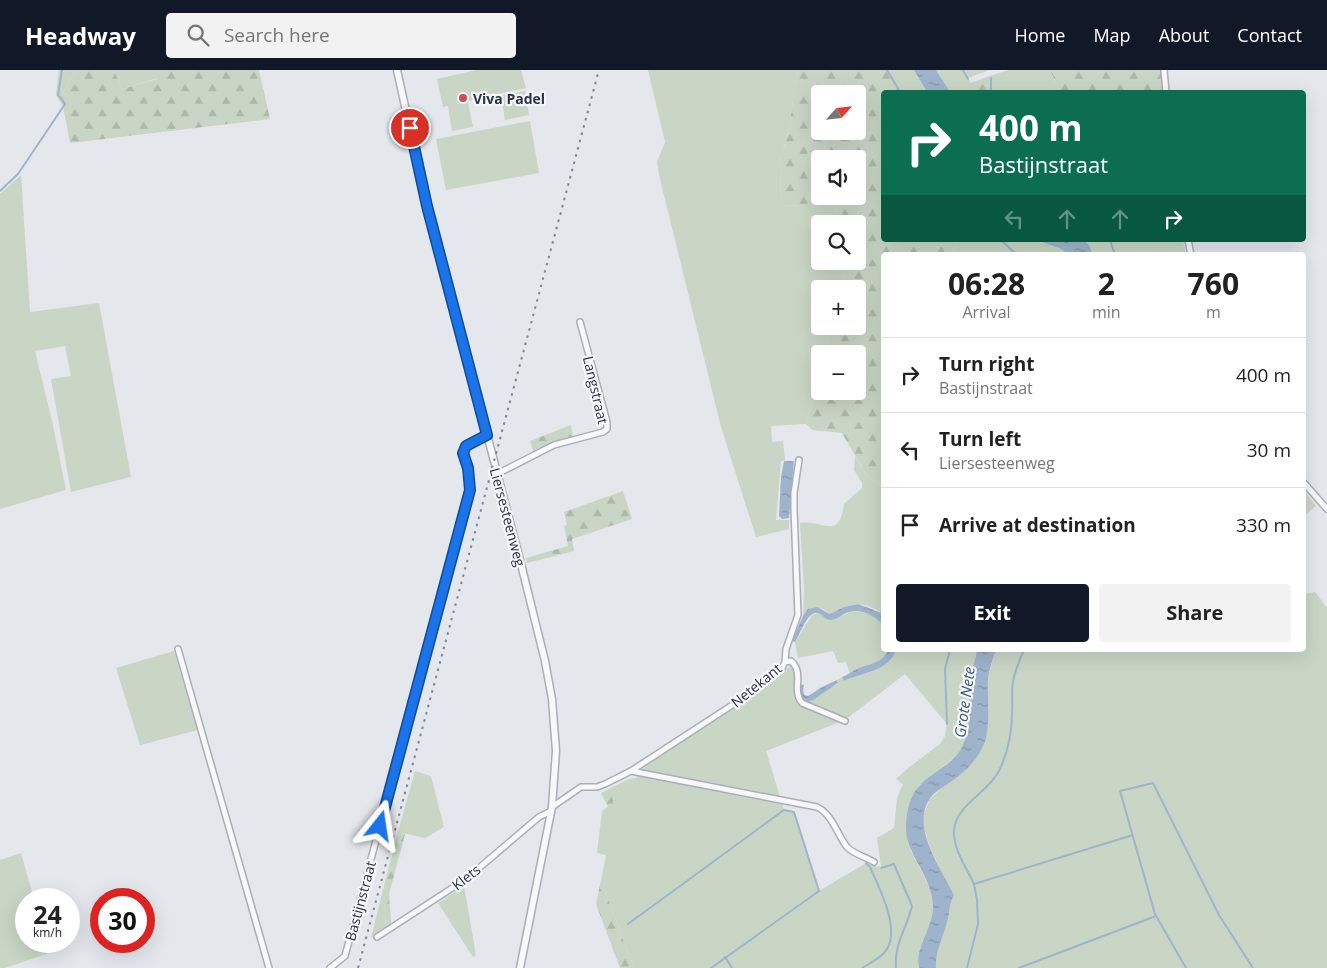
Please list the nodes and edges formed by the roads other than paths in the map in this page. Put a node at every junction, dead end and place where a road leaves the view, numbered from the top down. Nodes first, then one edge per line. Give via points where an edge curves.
1 (397, 70) edge
2 (1164, 70) edge
3 (1166, 90) edge
4 (580, 322) dead end
5 (487, 435) junction
6 (799, 460) dead end
7 (497, 474) junction
8 (1306, 485) edge
9 (1327, 509) edge
10 (178, 649) dead end
11 (785, 662) junction
12 (845, 721) dead end
13 (632, 771) junction
14 (551, 809) junction
15 (874, 862) dead end
16 (377, 937) dead end
17 (269, 968) edge
18 (330, 968) edge
19 (520, 968) edge

1 - 5 street, Liersesteenweg via 427,206
2 - 3 street
4 - 7 street, Langstraat via 607,429 554,446
5 - 7 street, Liersesteenweg
5 - 18 street, Bastijnstraat via 466,446 463,453 470,490 345,956
6 - 11 street, Netekant via 794,493 798,615 786,648
7 - 14 street, Liersesteenweg via 552,699 556,751
8 - 9 street
10 - 17 street
11 - 12 street via 791,661 795,665 799,678 797,697 802,703
11 - 13 street, Netekant via 782,668 743,698
13 - 14 street, Netekant via 605,784 582,787
13 - 15 street via 808,804 821,809 848,848
14 - 16 street, Klets via 466,879
14 - 19 street, Liersesteenweg

